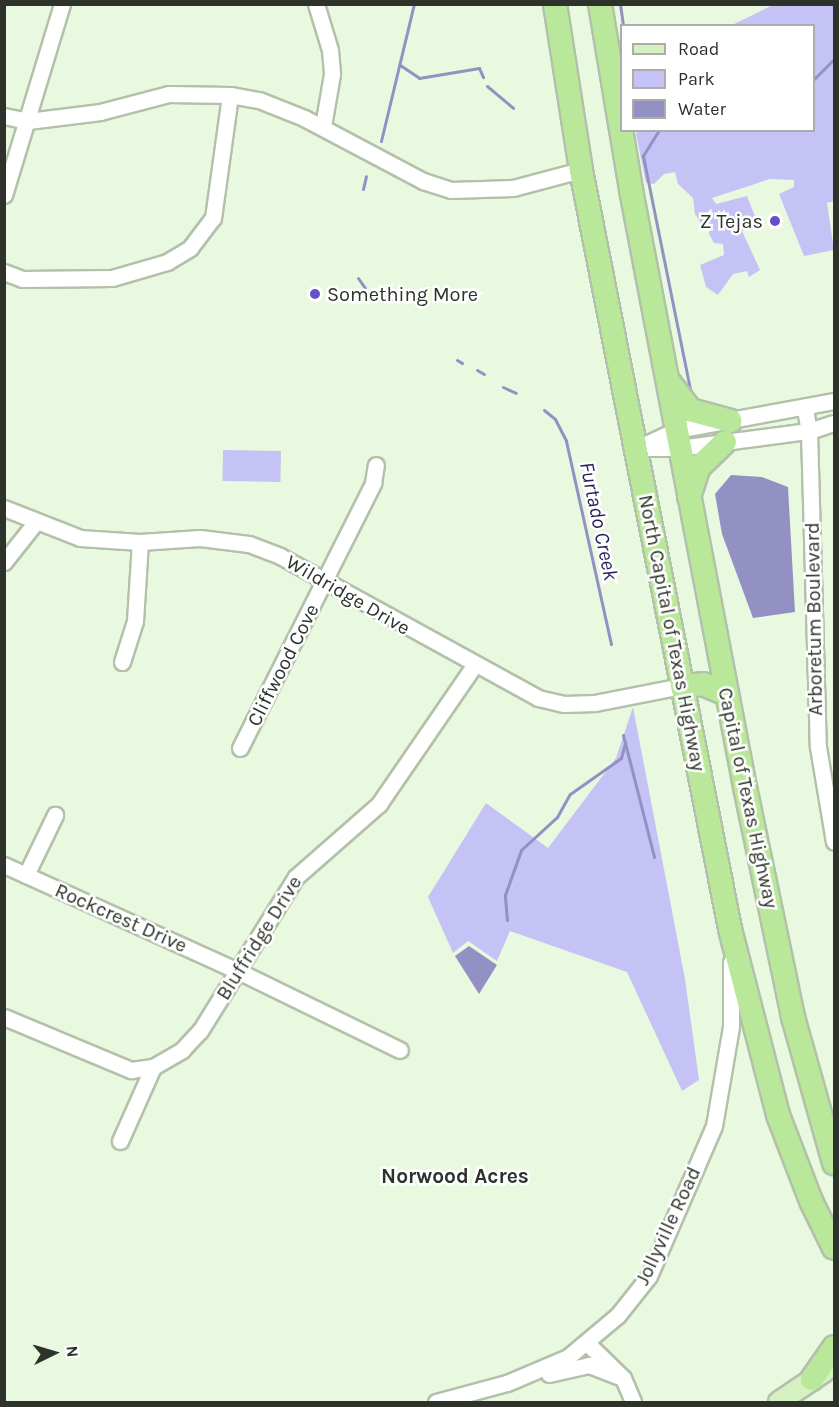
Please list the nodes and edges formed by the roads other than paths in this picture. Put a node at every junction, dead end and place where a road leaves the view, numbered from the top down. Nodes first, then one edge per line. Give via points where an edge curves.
1 (62, 4) edge
2 (316, 4) edge
3 (555, 4) edge
4 (600, 4) edge
5 (230, 95) junction
6 (4, 116) edge
7 (620, 117) edge
8 (28, 121) junction
9 (323, 126) junction
10 (623, 132) edge
11 (581, 170) junction
12 (4, 195) edge
13 (4, 272) edge
14 (666, 377) junction
15 (834, 401) edge
16 (805, 409) junction
17 (834, 423) edge
18 (809, 431) junction
19 (728, 432) junction
20 (678, 439) junction
21 (637, 448) junction
22 (376, 465) dead end
23 (689, 498) junction
24 (4, 508) edge
25 (35, 523) junction
26 (140, 542) junction
27 (4, 562) edge
28 (326, 581) junction
29 (122, 662) dead end
30 (474, 666) junction
31 (682, 686) junction
32 (726, 694) junction
33 (240, 748) dead end
34 (55, 815) dead end
35 (834, 842) edge
36 (4, 865) edge
37 (26, 875) junction
38 (730, 929) junction
39 (238, 971) junction
40 (4, 1017) edge
41 (400, 1050) dead end
42 (153, 1067) junction
43 (120, 1142) dead end
44 (834, 1163) edge
45 (834, 1250) edge
46 (587, 1343) junction
47 (834, 1347) edge
48 (834, 1364) edge
49 (534, 1373) junction
50 (623, 1378) junction
51 (812, 1378) junction
52 (436, 1402) edge
53 (633, 1402) edge
54 (779, 1402) edge

1 - 8 street
2 - 9 street via 330,50 332,74
3 - 11 highway, North Capital of Texas Highway
4 - 7 highway
5 - 8 street via 169,94 100,112
5 - 9 street via 259,100
5 - 13 street via 213,218 190,248 167,262 112,278 22,279
6 - 8 street
8 - 12 street
9 - 11 street via 413,176 451,190 513,188
10 - 14 highway
11 - 21 highway, North Capital of Texas Highway
14 - 19 highway via 690,410
14 - 20 highway
15 - 16 street
16 - 18 street, Arboretum Boulevard
16 - 19 street
17 - 18 street
18 - 19 street
18 - 35 street, Arboretum Boulevard via 815,701 818,747
19 - 20 street
19 - 20 street
19 - 23 highway via 699,467
20 - 21 street
20 - 23 highway, Capital of Texas Highway
21 - 31 highway, North Capital of Texas Highway
22 - 28 street, Cliffwood Cove via 374,483
23 - 32 highway, Capital of Texas Highway
24 - 25 street, Wildridge Drive
25 - 26 street, Wildridge Drive via 80,538
25 - 27 street
26 - 28 street, Wildridge Drive via 200,538 249,544
26 - 29 street via 135,621
28 - 30 street, Wildridge Drive
28 - 33 street, Cliffwood Cove
30 - 31 street, Wildridge Drive via 538,698 564,704 595,703
30 - 39 street, Bluffridge Drive via 379,804 296,877
31 - 32 highway via 703,684
31 - 38 highway, North Capital of Texas Highway
32 - 44 highway, Capital of Texas Highway via 793,1017
34 - 37 street
36 - 37 street, Rockcrest Drive
37 - 39 street, Rockcrest Drive
38 - 45 highway, North Capital of Texas Highway via 778,1115
38 - 46 street, Jollyville Road via 731,1027 714,1126 649,1276 618,1315
39 - 41 street, Rockcrest Drive
39 - 42 street, Bluffridge Drive via 200,1031 182,1050
40 - 42 street via 117,1066 131,1070
42 - 43 street
46 - 49 street, Jollyville Road
46 - 50 street
47 - 51 highway
48 - 51 main road
49 - 50 street via 589,1365
49 - 52 street, Jollyville Road
50 - 53 street
51 - 54 main road

